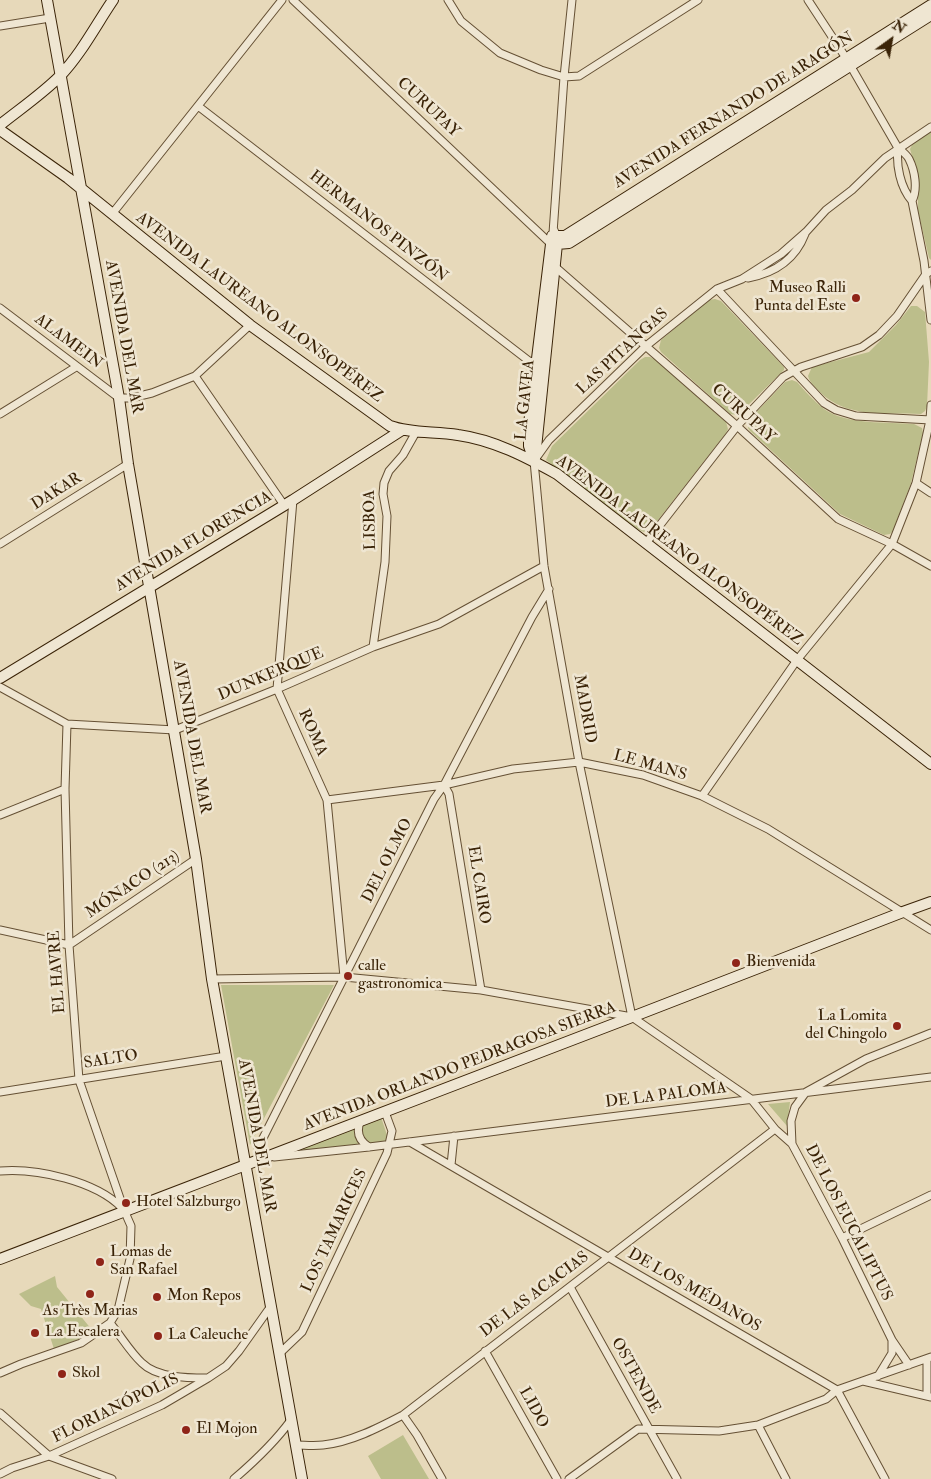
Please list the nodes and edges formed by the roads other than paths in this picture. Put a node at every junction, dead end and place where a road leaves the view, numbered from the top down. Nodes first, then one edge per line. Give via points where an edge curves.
1 (47, 0) edge
2 (113, 0) edge
3 (282, 0) edge
4 (293, 0) edge
5 (448, 0) edge
6 (572, 0) edge
7 (698, 0) edge
8 (808, 0) edge
9 (931, 5) edge
10 (931, 15) edge
11 (50, 18) junction
12 (0, 26) edge
13 (848, 62) junction
14 (61, 74) junction
15 (564, 77) junction
16 (198, 106) junction
17 (0, 125) edge
18 (931, 127) edge
19 (0, 130) edge
20 (898, 148) junction
21 (82, 190) junction
22 (912, 202) junction
23 (112, 214) junction
24 (552, 238) junction
25 (551, 265) junction
26 (928, 272) edge
27 (717, 289) junction
28 (0, 308) edge
29 (931, 320) edge
30 (250, 325) junction
31 (646, 346) junction
32 (540, 364) junction
33 (76, 366) junction
34 (793, 370) junction
35 (195, 376) junction
36 (119, 398) junction
37 (931, 405) edge
38 (0, 414) edge
39 (930, 420) edge
40 (737, 426) junction
41 (402, 430) junction
42 (416, 432) junction
43 (534, 461) junction
44 (128, 464) junction
45 (916, 483) junction
46 (931, 492) edge
47 (288, 502) junction
48 (646, 543) junction
49 (0, 544) edge
50 (892, 544) junction
51 (544, 566) junction
52 (931, 566) edge
53 (149, 586) junction
54 (549, 589) junction
55 (373, 647) junction
56 (797, 660) junction
57 (0, 678) edge
58 (0, 686) edge
59 (277, 689) junction
60 (67, 724) junction
61 (174, 730) junction
62 (579, 762) junction
63 (931, 764) edge
64 (444, 785) junction
65 (65, 788) junction
66 (702, 796) junction
67 (328, 800) junction
68 (0, 815) edge
69 (196, 859) junction
70 (931, 902) edge
71 (903, 912) junction
72 (0, 930) edge
73 (931, 930) edge
74 (69, 945) junction
75 (344, 977) junction
76 (212, 979) junction
77 (481, 990) junction
78 (632, 1017) junction
79 (931, 1033) edge
80 (226, 1056) junction
81 (931, 1077) edge
82 (79, 1080) junction
83 (0, 1092) edge
84 (806, 1092) junction
85 (751, 1099) junction
86 (385, 1112) junction
87 (360, 1122) junction
88 (775, 1129) junction
89 (392, 1131) junction
90 (454, 1136) junction
91 (407, 1142) junction
92 (390, 1144) junction
93 (792, 1144) junction
94 (369, 1147) junction
95 (258, 1148) dead end
96 (263, 1159) junction
97 (246, 1164) junction
98 (451, 1165) junction
99 (0, 1171) edge
100 (931, 1195) edge
101 (124, 1210) junction
102 (842, 1238) junction
103 (608, 1257) junction
104 (0, 1259) edge
105 (570, 1287) junction
106 (271, 1306) junction
107 (110, 1323) junction
108 (892, 1340) junction
109 (485, 1351) junction
110 (280, 1353) junction
111 (929, 1358) edge
112 (909, 1365) junction
113 (0, 1374) edge
114 (878, 1376) junction
115 (208, 1378) junction
116 (862, 1381) junction
117 (837, 1390) junction
118 (929, 1396) edge
119 (0, 1413) edge
120 (403, 1415) junction
121 (291, 1420) junction
122 (758, 1425) junction
123 (648, 1428) junction
124 (295, 1445) junction
125 (49, 1456) junction
126 (0, 1474) edge
127 (112, 1479) edge
128 (234, 1479) edge
129 (302, 1479) edge
130 (442, 1479) edge
131 (557, 1479) edge
132 (569, 1479) edge
133 (676, 1479) edge
134 (786, 1479) edge
135 (885, 1479) edge

1 - 11 street, AVENIDA DEL MAR
2 - 14 street
3 - 16 street
4 - 24 street, CURUPAY
5 - 15 street via 461,22 500,53
6 - 15 street, LA GAVEA
7 - 15 street via 579,76
8 - 13 street
9 - 13 street, AVENIDA FERNANDO DE ARAGÓN
10 - 13 street, AVENIDA FERNANDO DE ARAGÓN
11 - 12 street
11 - 14 street, AVENIDA DEL MAR
13 - 20 street
13 - 24 street, AVENIDA FERNANDO DE ARAGÓN via 569,243
14 - 17 street
14 - 21 street, AVENIDA DEL MAR
15 - 24 street, LA GAVEA
16 - 23 street
16 - 32 street, HERMANOS PINZÓN via 521,355
18 - 20 street, LAS PITANGAS
19 - 21 street, AVENIDA LAUREANO ALONSOPÉREZ
20 - 22 street via 896,162
20 - 22 street via 909,158 915,179
20 - 27 street, LAS PITANGAS via 780,254 742,279
21 - 23 street, AVENIDA LAUREANO ALONSOPÉREZ
21 - 36 street, AVENIDA DEL MAR
22 - 26 street
23 - 30 street, AVENIDA LAUREANO ALONSOPÉREZ
24 - 25 street, LA GAVEA
25 - 31 street, CURUPAY
25 - 32 street, LA GAVEA
26 - 29 street
26 - 34 street via 897,316 862,348
27 - 31 street, LAS PITANGAS
27 - 34 street
28 - 33 street, ALAMEIN
30 - 35 street
30 - 41 street, AVENIDA LAUREANO ALONSOPÉREZ via 378,418
31 - 40 street, CURUPAY
31 - 43 street, LAS PITANGAS via 549,440
32 - 43 street, LA GAVEA
33 - 36 street, ALAMEIN
33 - 38 street
34 - 39 street via 824,403 836,410 856,416
34 - 40 street
35 - 36 street via 152,393
35 - 47 street
36 - 44 street, AVENIDA DEL MAR
37 - 39 street
39 - 45 street
40 - 48 street
40 - 50 street, CURUPAY via 838,519
41 - 42 street, AVENIDA LAUREANO ALONSOPÉREZ
41 - 47 street, AVENIDA FLORENCIA
42 - 43 street, AVENIDA LAUREANO ALONSOPÉREZ via 475,438
42 - 55 street, LISBOA via 384,483 386,552
43 - 48 street, AVENIDA LAUREANO ALONSOPÉREZ via 571,484
43 - 51 street, MADRID
44 - 49 street, DAKAR
44 - 53 street, AVENIDA DEL MAR
45 - 46 street
45 - 50 street
47 - 53 street, AVENIDA FLORENCIA
47 - 59 street, ROMA
48 - 56 street, AVENIDA LAUREANO ALONSOPÉREZ
50 - 52 street, CURUPAY
50 - 56 street
51 - 54 street, MADRID
51 - 55 street, DUNKERQUE via 439,624
53 - 57 street, AVENIDA FLORENCIA
53 - 61 street, AVENIDA DEL MAR
54 - 62 street, MADRID
54 - 64 street, DEL OLMO
55 - 59 street, DUNKERQUE
56 - 63 street, AVENIDA LAUREANO ALONSOPÉREZ
56 - 66 street
58 - 60 street, DUNKERQUE
59 - 61 street, DUNKERQUE
59 - 67 street, ROMA
60 - 61 street, DUNKERQUE
60 - 65 street, EL HAVRE
61 - 69 street, AVENIDA DEL MAR
62 - 64 street, LE MANS via 513,769
62 - 66 street, LE MANS via 643,775
62 - 78 street, MADRID
64 - 67 street, LE MANS
64 - 75 street, DEL OLMO
64 - 77 street, EL CAIRO via 449,794
65 - 68 street
65 - 74 street, EL HAVRE
66 - 71 street, LE MANS via 768,829
67 - 75 street, ROMA
69 - 74 street, MÓNACO (213)
69 - 76 street, AVENIDA DEL MAR
70 - 71 street, AVENIDA ORLANDO PEDRAGOSA SIERRA
71 - 73 street, LE MANS
71 - 78 street, AVENIDA ORLANDO PEDRAGOSA SIERRA
72 - 74 street
74 - 82 street, EL HAVRE
75 - 76 street, DE LOS EUCALIPTUS
75 - 77 street, DE LOS EUCALIPTUS
75 - 95 street, DEL OLMO
76 - 80 street, AVENIDA DEL MAR
77 - 78 street, DE LOS EUCALIPTUS
78 - 85 street, DE LOS EUCALIPTUS
78 - 86 street, AVENIDA ORLANDO PEDRAGOSA SIERRA
79 - 84 street via 866,1060
80 - 82 street, SALTO
80 - 97 street, AVENIDA DEL MAR
81 - 84 street, DE LA PALOMA
82 - 83 street, SALTO
82 - 101 street, EL HAVRE
84 - 85 street, DE LA PALOMA
84 - 93 street via 795,1107 791,1121
85 - 88 street, DE LOS EUCALIPTUS
85 - 90 street, DE LA PALOMA
86 - 87 street, AVENIDA ORLANDO PEDRAGOSA SIERRA
86 - 89 street, LOS TAMARICES
87 - 94 street via 360,1139
87 - 96 street, AVENIDA ORLANDO PEDRAGOSA SIERRA
88 - 93 street, DE LOS EUCALIPTUS
88 - 103 street, DE LAS ACACIAS
89 - 91 street
89 - 92 street, LOS TAMARICES
90 - 91 street, DE LA PALOMA
90 - 98 street
91 - 92 street, DE LA PALOMA
91 - 98 street, DE LOS MÉDANOS
92 - 94 street, DE LA PALOMA
92 - 110 street, LOS TAMARICES via 302,1332
93 - 102 street, DE LOS EUCALIPTUS
94 - 96 street, DE LA PALOMA
96 - 97 street, AVENIDA ORLANDO PEDRAGOSA SIERRA
97 - 101 street, AVENIDA ORLANDO PEDRAGOSA SIERRA
97 - 106 street, AVENIDA DEL MAR
98 - 103 street, DE LOS MÉDANOS
99 - 101 street via 26,1170 59,1176 104,1194
100 - 102 street
101 - 104 street, AVENIDA ORLANDO PEDRAGOSA SIERRA
101 - 107 street, EL HAVRE via 131,1226 130,1259 118,1310
102 - 108 street, DE LOS EUCALIPTUS
103 - 105 street, DE LAS ACACIAS
103 - 117 street, DE LOS MÉDANOS
105 - 109 street, DE LAS ACACIAS
105 - 123 street, OSTENDE
106 - 110 street, AVENIDA DEL MAR
106 - 115 street, FLORIANÓPOLIS via 226,1366
107 - 113 street via 81,1343
107 - 115 street via 143,1365 162,1374
108 - 112 street, DE LOS EUCALIPTUS
108 - 114 street via 892,1353
109 - 120 street, DE LAS ACACIAS
109 - 131 street, LIDO
110 - 121 street, AVENIDA DEL MAR
111 - 112 street
111 - 118 street
112 - 114 street
114 - 116 street
115 - 125 street, FLORIANÓPOLIS via 162,1405
116 - 117 street
116 - 118 street
117 - 122 street via 826,1399
117 - 135 street
119 - 125 street
120 - 124 street, DE LAS ACACIAS via 350,1438 324,1445
120 - 130 street
121 - 124 street, AVENIDA DEL MAR
121 - 128 street via 255,1461
122 - 123 street via 719,1431
122 - 134 street
123 - 132 street via 638,1428
123 - 133 street, OSTENDE
124 - 129 street, AVENIDA DEL MAR
125 - 126 street, FLORIANÓPOLIS
125 - 127 street

